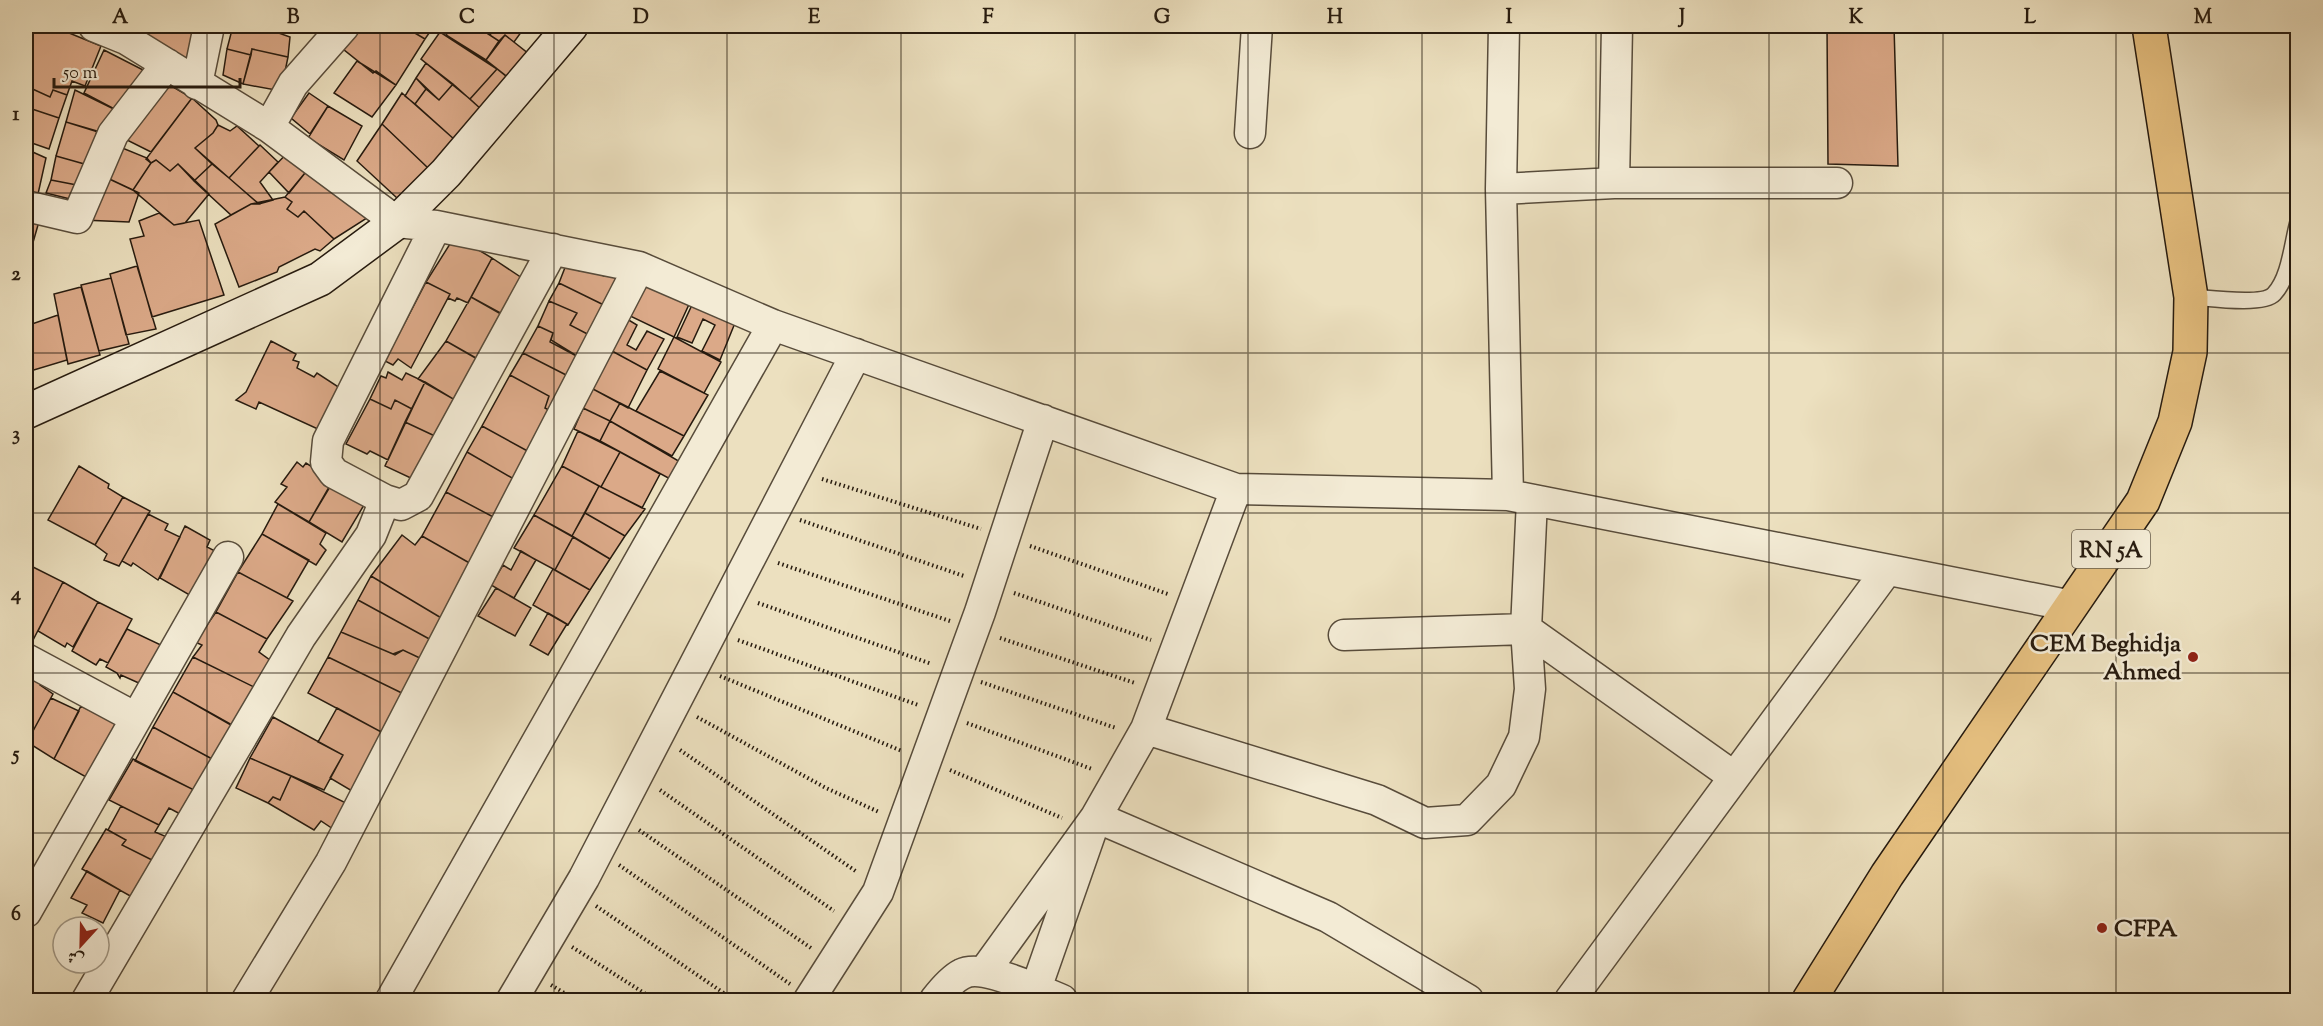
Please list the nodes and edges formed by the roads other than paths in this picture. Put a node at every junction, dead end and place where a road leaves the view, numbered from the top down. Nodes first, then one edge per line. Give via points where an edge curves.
1 (94, 26) edge
2 (209, 26) edge
3 (344, 26) edge
4 (571, 26) edge
5 (1257, 26) edge
6 (1504, 26) edge
7 (1617, 26) edge
8 (2149, 26) edge
9 (167, 64) junction
10 (197, 84) junction
11 (269, 127) junction
12 (1250, 133) dead end
13 (1614, 183) junction
14 (1837, 183) dead end
15 (1501, 189) junction
16 (26, 206) edge
17 (397, 222) junction
18 (2298, 222) edge
19 (436, 226) junction
20 (553, 249) junction
21 (639, 267) junction
22 (2191, 297) junction
23 (773, 325) junction
24 (856, 354) junction
25 (26, 412) edge
26 (1043, 420) junction
27 (1236, 489) junction
28 (1520, 498) junction
29 (385, 500) junction
30 (228, 558) dead end
31 (1887, 570) junction
32 (2072, 606) junction
33 (1526, 629) junction
34 (1344, 635) dead end
35 (26, 659) edge
36 (136, 718) junction
37 (1144, 733) junction
38 (1733, 776) junction
39 (1092, 823) junction
40 (26, 912) edge
41 (984, 972) junction
42 (1044, 997) edge
43 (809, 999) edge
44 (87, 1000) edge
45 (247, 1000) edge
46 (391, 1000) edge
47 (512, 1000) edge
48 (935, 1000) edge
49 (1468, 1000) edge
50 (1570, 1000) edge
51 (1809, 1000) edge

1 - 9 street via 126,39
2 - 10 street
3 - 11 street via 293,84
4 - 17 main road via 446,173
5 - 12 street
6 - 15 street
7 - 13 street
8 - 22 main road, RN 5A
9 - 10 street
9 - 16 street via 113,134 77,218
10 - 11 street
11 - 17 street
13 - 14 street
13 - 15 street
15 - 28 street
17 - 19 street
17 - 25 main road via 320,279
18 - 22 lane via 2284,275 2274,294 2262,300
19 - 20 street
19 - 29 street via 328,441 326,462 334,473
20 - 21 street
20 - 29 street via 418,496 401,505
21 - 23 street
21 - 45 street via 331,862
22 - 32 main road, RN 5A via 2190,352 2175,422 2144,501
23 - 24 street
23 - 46 street
24 - 26 street
24 - 47 street via 576,892
26 - 27 street
26 - 43 street via 974,629 880,887
27 - 28 street
27 - 37 street
28 - 31 street
28 - 33 street
29 - 44 street via 371,535 301,636
30 - 36 street
31 - 32 street
31 - 38 street
32 - 51 main road, RN 5A via 1887,875
33 - 34 street
33 - 37 street via 1530,689 1524,737 1501,785 1467,820 1425,823 1377,800
33 - 38 street
35 - 36 street
36 - 40 street
37 - 39 street
38 - 50 street
39 - 41 street
39 - 42 street
39 - 49 street via 1328,916
41 - 42 street
41 - 48 street via 964,973

